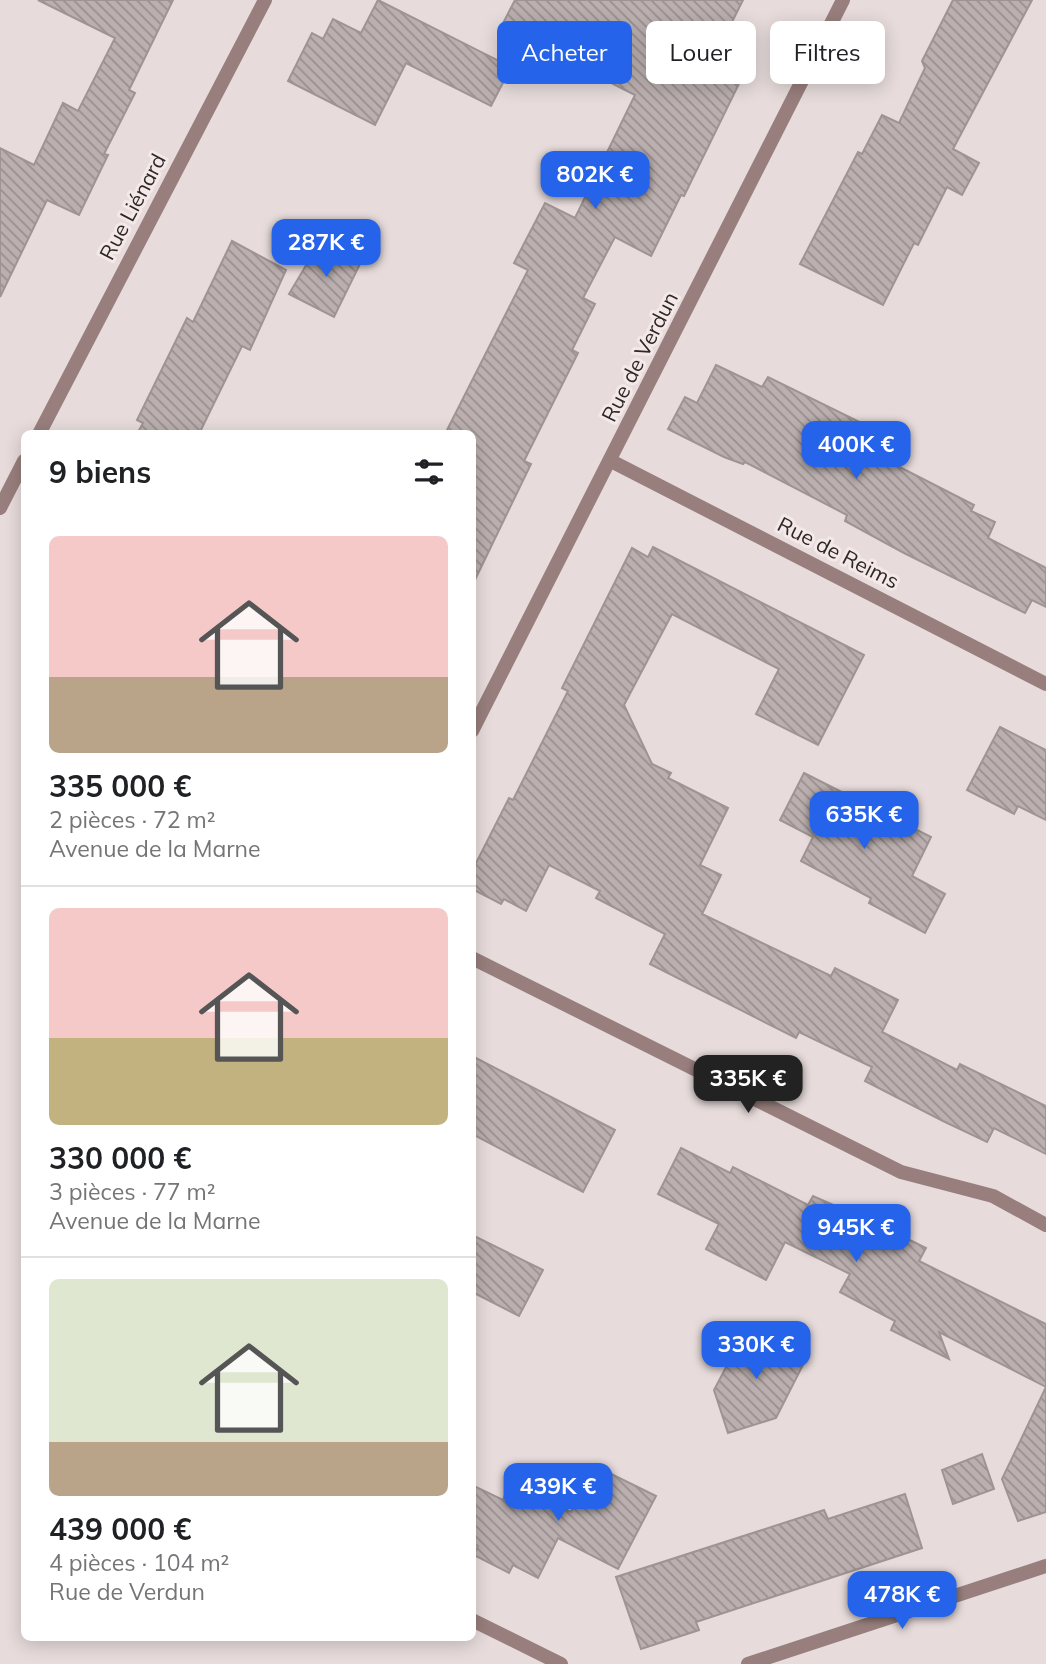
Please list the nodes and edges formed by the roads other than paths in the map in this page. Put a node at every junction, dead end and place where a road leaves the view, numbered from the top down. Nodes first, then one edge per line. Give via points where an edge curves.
1 (265, 0) edge
2 (842, 0) edge
3 (40, 430) edge
4 (611, 461) junction
5 (21, 467) edge
6 (0, 508) edge
7 (1046, 684) edge
8 (476, 723) edge
9 (476, 960) edge
10 (1046, 1224) edge
11 (1046, 1566) edge
12 (476, 1622) edge
13 (561, 1664) edge
14 (748, 1664) edge

1 - 3 street, Rue Liénard
2 - 4 street, Rue de Verdun
4 - 7 street, Rue de Reims
4 - 8 street, Rue de Verdun
5 - 6 street
9 - 10 street via 901,1172 993,1196
11 - 14 street
12 - 13 street

